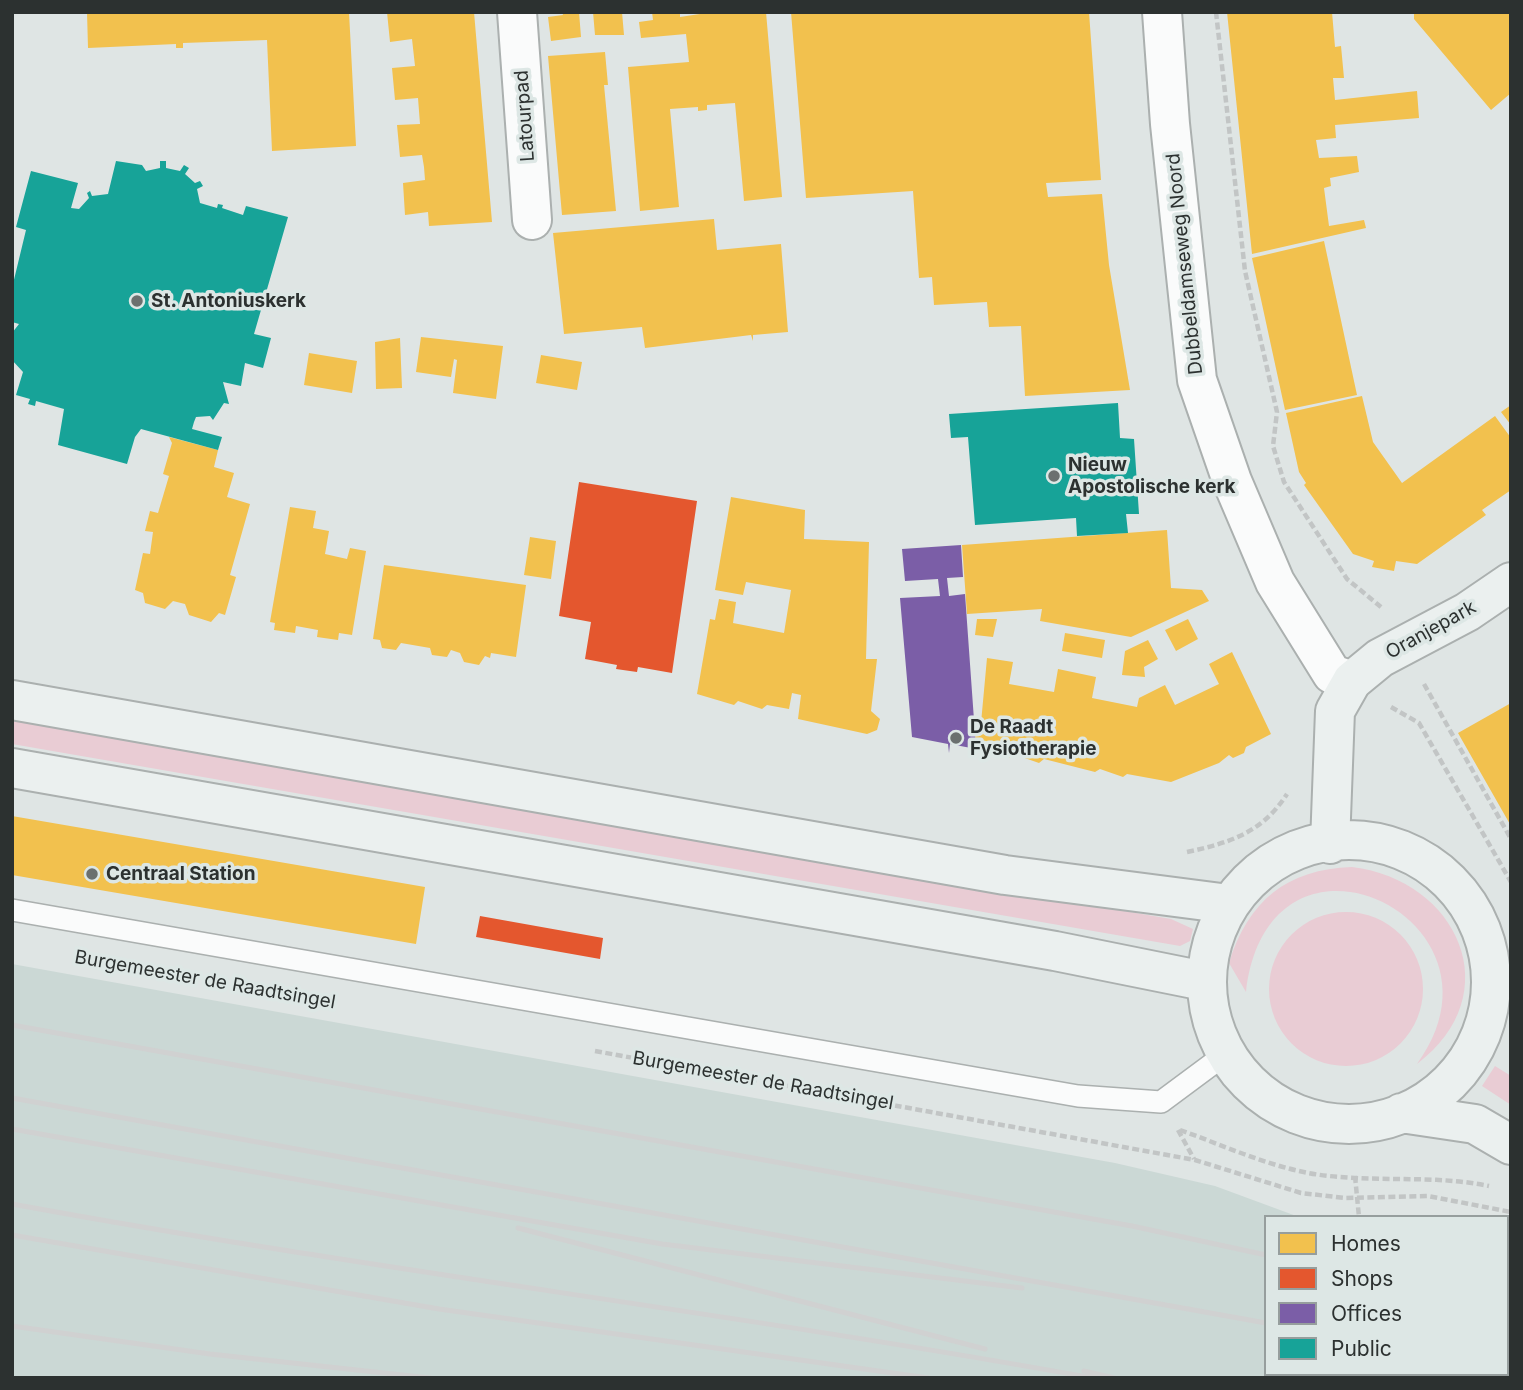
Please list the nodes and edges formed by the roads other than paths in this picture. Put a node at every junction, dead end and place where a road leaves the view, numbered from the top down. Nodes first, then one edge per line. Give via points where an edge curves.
1 (517, 12) edge
2 (1162, 12) edge
3 (532, 220) dead end
4 (1511, 582) edge
5 (1352, 681) junction
6 (12, 701) edge
7 (12, 768) edge
8 (1331, 844) junction
9 (1228, 904) junction
10 (12, 910) edge
11 (1501, 960) edge
12 (1204, 981) junction
13 (1498, 1033) edge
14 (1227, 1053) junction
15 (1401, 1113) junction
16 (1511, 1145) edge

1 - 3 street, Latourpad
2 - 5 street, Dubbeldamseweg Noord via 1197,380 1232,481 1275,582 1332,674
4 - 5 main road, Oranjepark via 1380,658
5 - 8 main road via 1335,711
6 - 9 main road via 1005,875
7 - 12 main road via 1055,950
8 - 9 main road via 1274,864
8 - 11 main road via 1380,845 1425,862 1462,894
9 - 12 main road via 1206,954
10 - 14 lane via 1078,1096 1161,1102
11 - 13 main road via 1490,1006
12 - 14 main road
13 - 15 main road via 1435,1091
14 - 15 main road via 1263,1095 1313,1120 1357,1124
15 - 16 main road via 1475,1124

